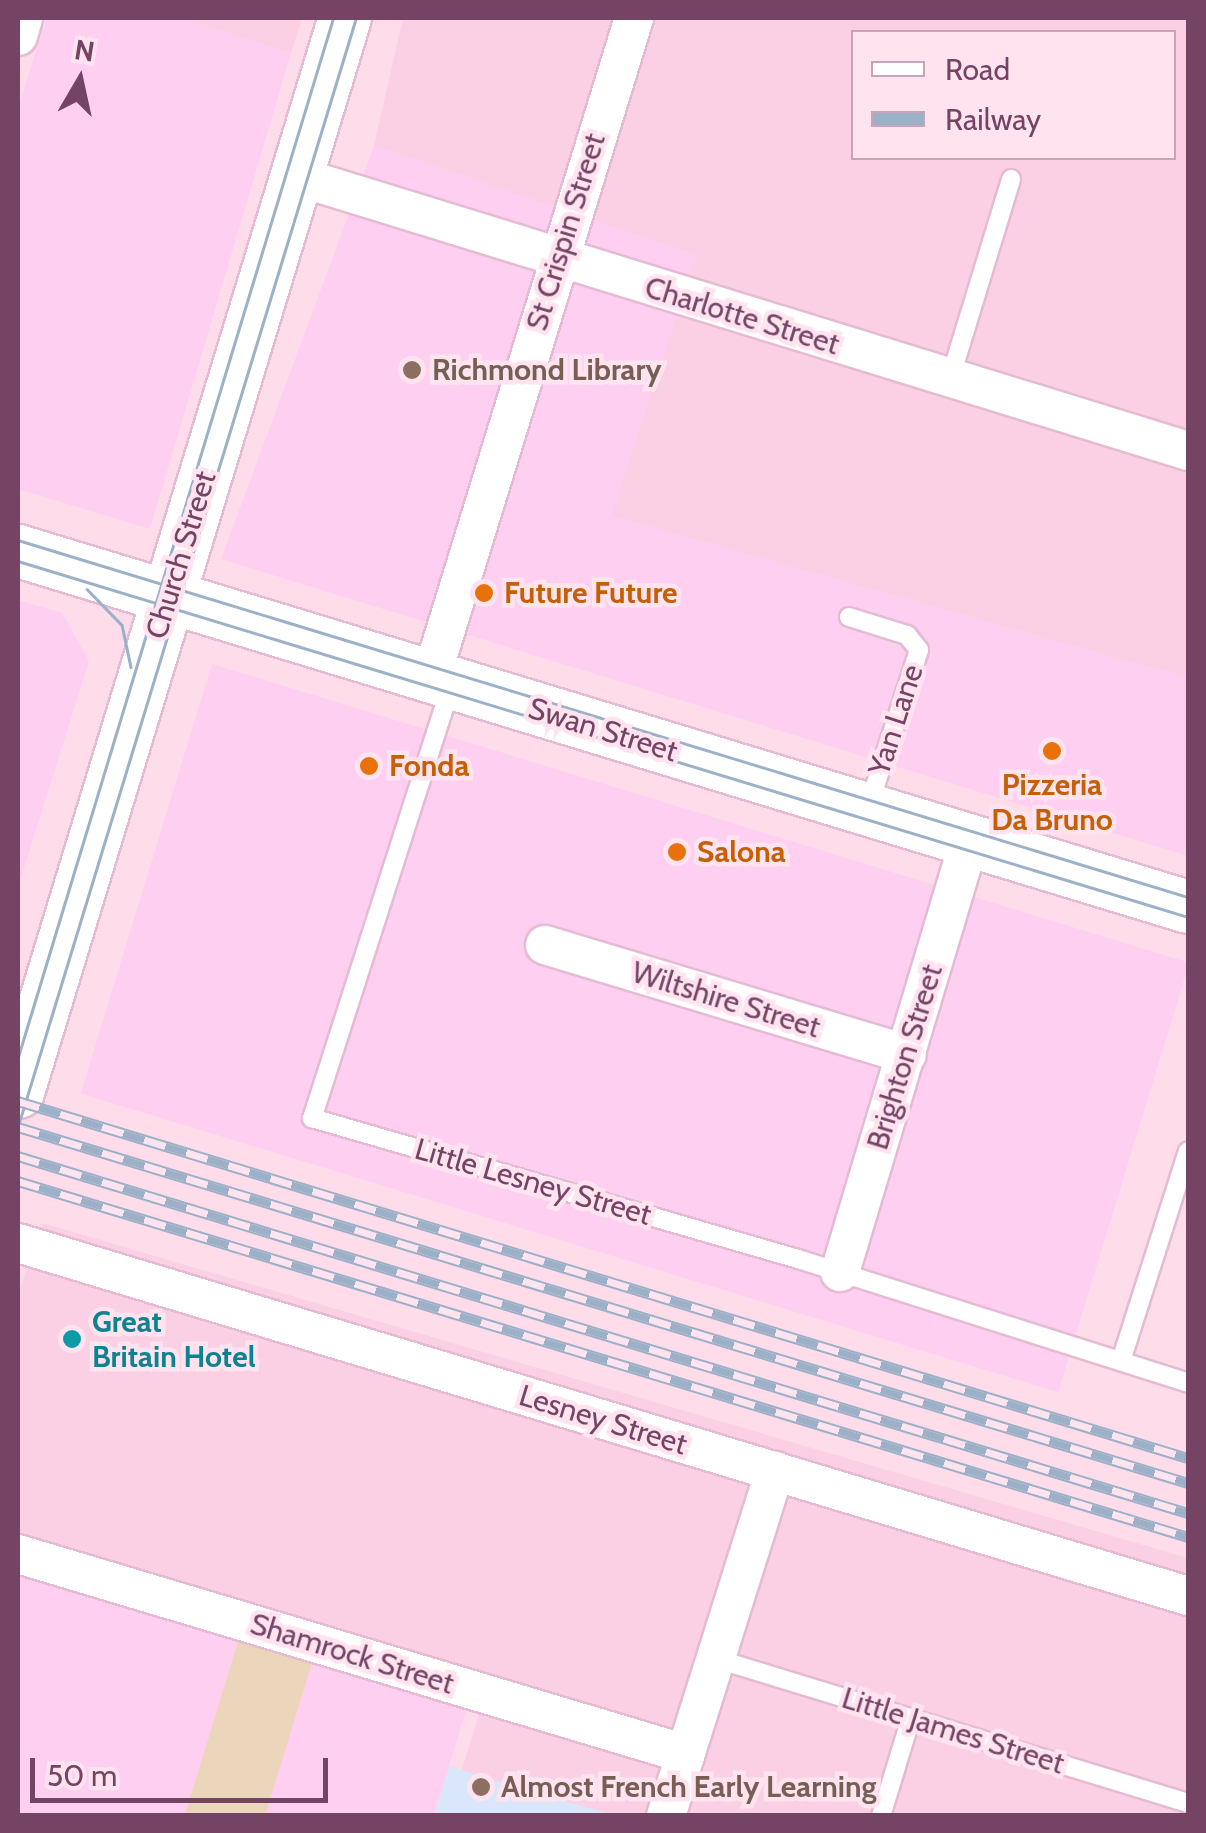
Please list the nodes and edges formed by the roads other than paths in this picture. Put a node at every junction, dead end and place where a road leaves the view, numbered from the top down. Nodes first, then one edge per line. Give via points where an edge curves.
1 (23, 18) edge
2 (344, 18) edge
3 (634, 18) edge
4 (18, 36) edge
5 (296, 176) junction
6 (1011, 179) dead end
7 (559, 259) junction
8 (950, 380) junction
9 (1188, 451) edge
10 (18, 551) edge
11 (168, 598) junction
12 (849, 617) dead end
13 (442, 681) junction
14 (868, 810) junction
15 (970, 841) junction
16 (1188, 907) edge
17 (545, 945) dead end
18 (906, 1054) junction
19 (20, 1085) edge
20 (1188, 1151) edge
21 (18, 1243) edge
22 (840, 1272) junction
23 (1121, 1362) junction
24 (1188, 1382) edge
25 (776, 1471) junction
26 (18, 1554) edge
27 (1188, 1596) edge
28 (717, 1659) junction
29 (911, 1718) junction
30 (686, 1754) junction
31 (1188, 1802) edge
32 (666, 1816) edge
33 (882, 1816) edge

1 - 4 street
2 - 5 main road, Church Street
3 - 7 street, St Crispin Street
5 - 7 street, Charlotte Street
5 - 11 main road, Church Street
6 - 8 lane
7 - 8 street, Charlotte Street
7 - 13 street, St Crispin Street
8 - 9 street, Charlotte Street
10 - 11 main road, Swan Street
11 - 13 main road, Swan Street
11 - 19 main road, Church Street
12 - 14 lane, Yan Lane via 908,634 919,650
13 - 14 main road, Swan Street
13 - 22 lane, Little Lesney Street via 312,1118
14 - 15 main road, Swan Street
15 - 16 main road, Swan Street
15 - 18 street, Brighton Street
17 - 18 street, Wiltshire Street
18 - 22 street, Brighton Street
20 - 23 lane
21 - 25 street, Lesney Street
22 - 23 lane, Little Lesney Street
23 - 24 lane, Little Lesney Street
25 - 27 street, Lesney Street
25 - 28 street
26 - 30 street, Shamrock Street
28 - 29 lane, Little James Street
28 - 30 street
29 - 31 lane, Little James Street
29 - 33 lane
30 - 32 street

